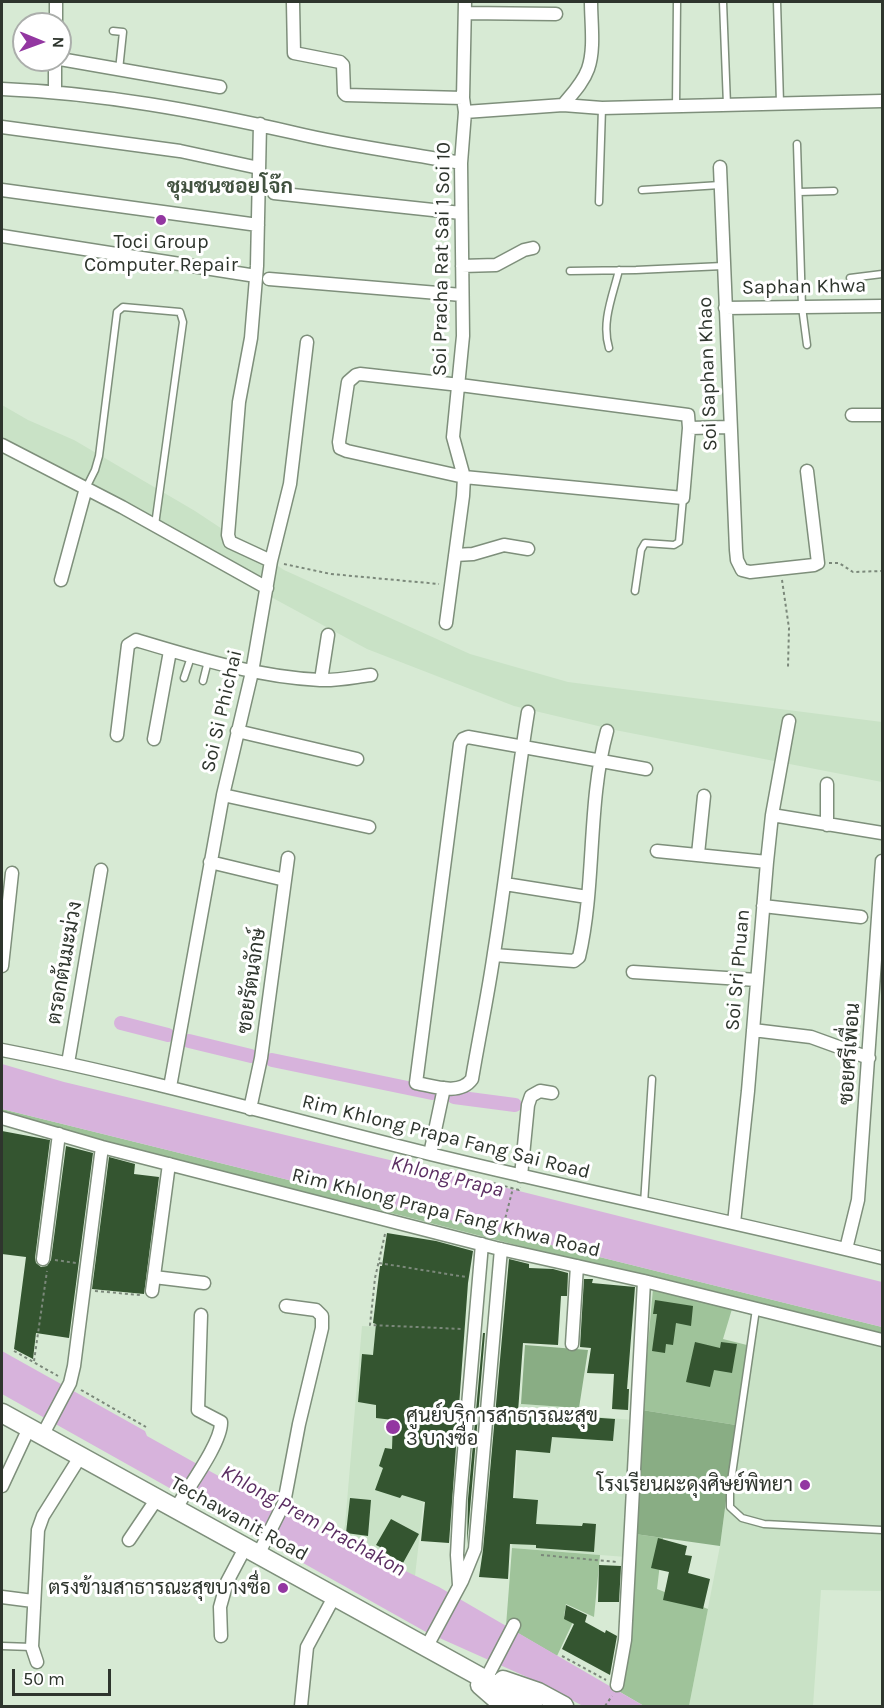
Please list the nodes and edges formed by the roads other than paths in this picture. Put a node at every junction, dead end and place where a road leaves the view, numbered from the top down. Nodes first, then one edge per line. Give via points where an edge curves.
1 (591, 2) edge
2 (677, 2) edge
3 (723, 2) edge
4 (777, 2) edge
5 (293, 3) edge
6 (465, 7) edge
7 (556, 14) dead end
8 (113, 31) dead end
9 (72, 61) edge
10 (119, 70) junction
11 (55, 72) edge
12 (220, 87) dead end
13 (2, 89) edge
14 (55, 91) junction
15 (463, 99) junction
16 (882, 100) edge
17 (780, 103) junction
18 (563, 105) junction
19 (727, 105) junction
20 (676, 106) junction
21 (602, 108) junction
22 (465, 112) junction
23 (260, 124) junction
24 (2, 127) edge
25 (797, 144) dead end
26 (461, 163) junction
27 (720, 167) dead end
28 (259, 168) junction
29 (720, 185) junction
30 (2, 190) edge
31 (642, 190) dead end
32 (834, 191) dead end
33 (799, 192) junction
34 (274, 193) dead end
35 (599, 202) dead end
36 (461, 213) junction
37 (258, 225) junction
38 (2, 236) edge
39 (533, 248) dead end
40 (462, 266) junction
41 (723, 266) junction
42 (620, 270) junction
43 (570, 271) dead end
44 (882, 274) edge
45 (262, 278) junction
46 (850, 278) dead end
47 (462, 295) junction
48 (882, 306) edge
49 (802, 307) junction
50 (725, 308) junction
51 (307, 342) dead end
52 (807, 345) dead end
53 (609, 348) dead end
54 (460, 385) junction
55 (882, 415) edge
56 (852, 416) dead end
57 (730, 427) junction
58 (689, 428) junction
59 (2, 445) edge
60 (807, 471) dead end
61 (464, 477) junction
62 (86, 488) junction
63 (683, 498) junction
64 (155, 525) junction
65 (528, 549) dead end
66 (455, 555) junction
67 (271, 561) junction
68 (61, 580) dead end
69 (267, 588) junction
70 (635, 591) dead end
71 (446, 623) dead end
72 (328, 635) dead end
73 (170, 651) junction
74 (191, 656) junction
75 (208, 660) junction
76 (252, 672) junction
77 (371, 675) dead end
78 (184, 678) dead end
79 (321, 680) junction
80 (203, 681) dead end
81 (528, 712) dead end
82 (789, 720) dead end
83 (237, 731) junction
84 (607, 731) dead end
85 (117, 735) dead end
86 (154, 739) dead end
87 (523, 746) junction
88 (357, 759) dead end
89 (600, 759) junction
90 (646, 769) dead end
91 (827, 784) dead end
92 (223, 795) junction
93 (704, 796) dead end
94 (772, 815) junction
95 (827, 825) junction
96 (369, 827) dead end
97 (882, 833) edge
98 (657, 851) dead end
99 (698, 854) junction
100 (288, 858) dead end
101 (882, 861) edge
102 (210, 862) junction
103 (767, 862) junction
104 (101, 870) dead end
105 (12, 873) dead end
106 (285, 880) junction
107 (505, 884) junction
108 (587, 897) junction
109 (763, 906) junction
110 (861, 917) dead end
111 (494, 955) junction
112 (2, 966) edge
113 (633, 972) dead end
114 (757, 980) junction
115 (753, 1030) junction
116 (2, 1050) edge
117 (869, 1058) junction
118 (68, 1063) junction
119 (652, 1079) dead end
120 (170, 1087) junction
121 (444, 1088) junction
122 (552, 1093) dead end
123 (250, 1109) junction
124 (2, 1118) edge
125 (59, 1134) junction
126 (102, 1147) junction
127 (430, 1154) junction
128 (169, 1164) junction
129 (521, 1176) junction
130 (644, 1204) junction
131 (734, 1223) junction
132 (482, 1244) junction
133 (501, 1249) junction
134 (846, 1249) junction
135 (882, 1258) edge
136 (46, 1259) road end
137 (577, 1266) junction
138 (154, 1278) junction
139 (644, 1281) junction
140 (204, 1283) dead end
141 (147, 1293) road end
142 (286, 1306) dead end
143 (756, 1309) junction
144 (201, 1315) dead end
145 (882, 1340) edge
146 (572, 1344) dead end
147 (2, 1413) edge
148 (40, 1429) junction
149 (80, 1457) junction
150 (2, 1486) edge
151 (156, 1500) junction
152 (179, 1503) junction
153 (882, 1530) edge
154 (129, 1540) dead end
155 (256, 1548) junction
156 (458, 1590) junction
157 (2, 1597) edge
158 (334, 1597) junction
159 (33, 1601) junction
160 (514, 1625) dead end
161 (221, 1636) dead end
162 (429, 1643) junction
163 (2, 1646) edge
164 (32, 1647) junction
165 (37, 1662) dead end
166 (456, 1664) junction
167 (491, 1669) junction
168 (616, 1688) road end
169 (529, 1704) edge
170 (301, 1707) edge
171 (504, 1707) edge
172 (564, 1707) edge

1 - 18 street via 588,69
2 - 20 lane
3 - 19 lane
4 - 17 lane
5 - 15 street via 294,53 340,62 346,95
6 - 7 street
6 - 15 street, Soi Pracha Rat Sai 1 Soi 10
8 - 10 lane via 123,32
9 - 10 street
10 - 12 street
11 - 14 street
13 - 14 street
14 - 23 street
15 - 22 street, Soi Pracha Rat Sai 1 Soi 10
16 - 17 street
17 - 19 street
18 - 21 street
18 - 22 street
19 - 20 street
20 - 21 street
21 - 35 lane
22 - 26 street, Soi Pracha Rat Sai 1 Soi 10
23 - 26 street
23 - 28 street
24 - 28 street via 180,151
25 - 33 lane
26 - 36 street, Soi Pracha Rat Sai 1 Soi 10
27 - 29 street, Soi Saphan Khao
28 - 37 street
29 - 31 lane
29 - 41 street, Soi Saphan Khao
30 - 37 street
32 - 33 lane
33 - 49 lane
34 - 36 street
36 - 40 street, Soi Pracha Rat Sai 1 Soi 10
37 - 45 street
38 - 45 street
39 - 40 street via 496,265
40 - 47 street, Soi Pracha Rat Sai 1 Soi 10
41 - 42 lane
41 - 50 street, Soi Saphan Khao
42 - 43 lane
42 - 53 lane via 607,317
44 - 46 lane
45 - 47 street
45 - 67 street via 239,402 228,535 230,542
47 - 54 street, Soi Pracha Rat Sai 1 Soi 10
48 - 49 street, Saphan Khwa
49 - 50 street, Saphan Khwa
49 - 52 lane
50 - 57 street, Soi Saphan Khao
51 - 67 street, Soi Si Phichai via 290,484
54 - 58 street via 688,415
54 - 61 street, Soi Pracha Rat Sai 1 Soi 10 via 453,437
54 - 61 street via 356,375 348,382 339,442 340,448 347,451
55 - 56 street
57 - 58 street
57 - 60 street, Soi Saphan Khao via 736,550 741,570 779,569 816,562
58 - 63 street
59 - 62 street
61 - 63 street
61 - 66 street, Soi Pracha Rat Sai 1 Soi 10
62 - 64 street
62 - 64 lane via 99,456 117,312 123,307 180,312 183,322
62 - 68 street
63 - 70 lane via 679,542 645,543
64 - 69 street
65 - 66 street via 504,545
66 - 71 street, Soi Pracha Rat Sai 1 Soi 10
67 - 69 street, Soi Si Phichai
69 - 76 street, Soi Si Phichai
72 - 79 street
73 - 74 street
73 - 85 street via 136,640 128,645
73 - 86 street
74 - 75 street
74 - 78 lane
75 - 76 street
75 - 80 lane
76 - 79 street
76 - 83 street, Soi Si Phichai
77 - 79 street
81 - 87 street
82 - 94 street, Soi Sri Phuan
83 - 88 street
83 - 92 street, Soi Si Phichai
84 - 89 street
87 - 89 street
87 - 107 street
87 - 121 street via 468,737 460,744 416,1083
89 - 90 street
89 - 108 street
91 - 95 street
92 - 96 street
92 - 102 street, Soi Si Phichai
93 - 99 street
94 - 95 street
94 - 103 street, Soi Sri Phuan
95 - 97 street
98 - 99 street
99 - 103 street
100 - 106 street, ซอยรัตนจักษ์
101 - 117 street, ซอยศรีเพื่อน
102 - 106 street
102 - 120 street, Soi Si Phichai
103 - 109 street, Soi Sri Phuan
104 - 118 street, ตรอกต้นมะม่วง
105 - 112 street
106 - 123 street, ซอยรัตนจักษ์ via 261,1058
107 - 108 street
107 - 111 street
108 - 111 street via 579,957 574,961
109 - 110 street
109 - 114 street, Soi Sri Phuan
111 - 121 street via 472,1079 467,1086
113 - 114 street
114 - 115 street, Soi Sri Phuan
115 - 117 street via 811,1037
115 - 131 street, Soi Sri Phuan
116 - 118 street, Rim Khlong Prapa Fang Sai Road
117 - 134 street, ซอยศรีเพื่อน via 858,1200
118 - 120 street, Rim Khlong Prapa Fang Sai Road
119 - 130 lane
120 - 123 street, Rim Khlong Prapa Fang Sai Road
121 - 127 street
122 - 129 street via 540,1091 530,1101
123 - 127 street, Rim Khlong Prapa Fang Sai Road
124 - 125 street, Rim Khlong Prapa Fang Khwa Road
125 - 126 street, Rim Khlong Prapa Fang Khwa Road
125 - 136 street
126 - 128 street, Rim Khlong Prapa Fang Khwa Road
126 - 148 street via 74,1366 69,1385
127 - 129 street, Rim Khlong Prapa Fang Sai Road
128 - 132 street, Rim Khlong Prapa Fang Khwa Road
128 - 138 street
129 - 130 street, Rim Khlong Prapa Fang Sai Road
130 - 131 street, Rim Khlong Prapa Fang Sai Road
131 - 134 street, Rim Khlong Prapa Fang Sai Road
132 - 133 street, Rim Khlong Prapa Fang Khwa Road
132 - 156 street via 457,1544
133 - 137 street, Rim Khlong Prapa Fang Khwa Road
133 - 156 street via 478,1528 475,1549
134 - 135 street, Rim Khlong Prapa Fang Sai Road
137 - 139 street, Rim Khlong Prapa Fang Khwa Road
137 - 146 street
138 - 140 street
138 - 141 street
139 - 143 street, Rim Khlong Prapa Fang Khwa Road
139 - 168 street via 625,1640
142 - 155 street via 316,1310 322,1316 322,1329 283,1508
143 - 145 street, Rim Khlong Prapa Fang Khwa Road
143 - 153 lane via 730,1507 742,1518 764,1524
144 - 152 street via 198,1410 217,1419 221,1426
147 - 148 main road, Techawanit Road
148 - 149 main road, Techawanit Road
148 - 150 street
149 - 151 main road, Techawanit Road
149 - 159 street via 40,1523
151 - 152 main road, Techawanit Road
151 - 154 street
152 - 155 main road, Techawanit Road
155 - 158 main road, Techawanit Road
155 - 161 street via 226,1582 220,1607
156 - 162 street
157 - 159 street
158 - 162 main road, Techawanit Road
158 - 170 street via 307,1647
159 - 164 street
160 - 167 street
162 - 166 main road, Techawanit Road
163 - 164 lane
164 - 165 street
166 - 167 main road, Techawanit Road
166 - 169 main road, Techawanit Road
166 - 171 main road, Techawanit Road
167 - 172 main road, Techawanit Road

